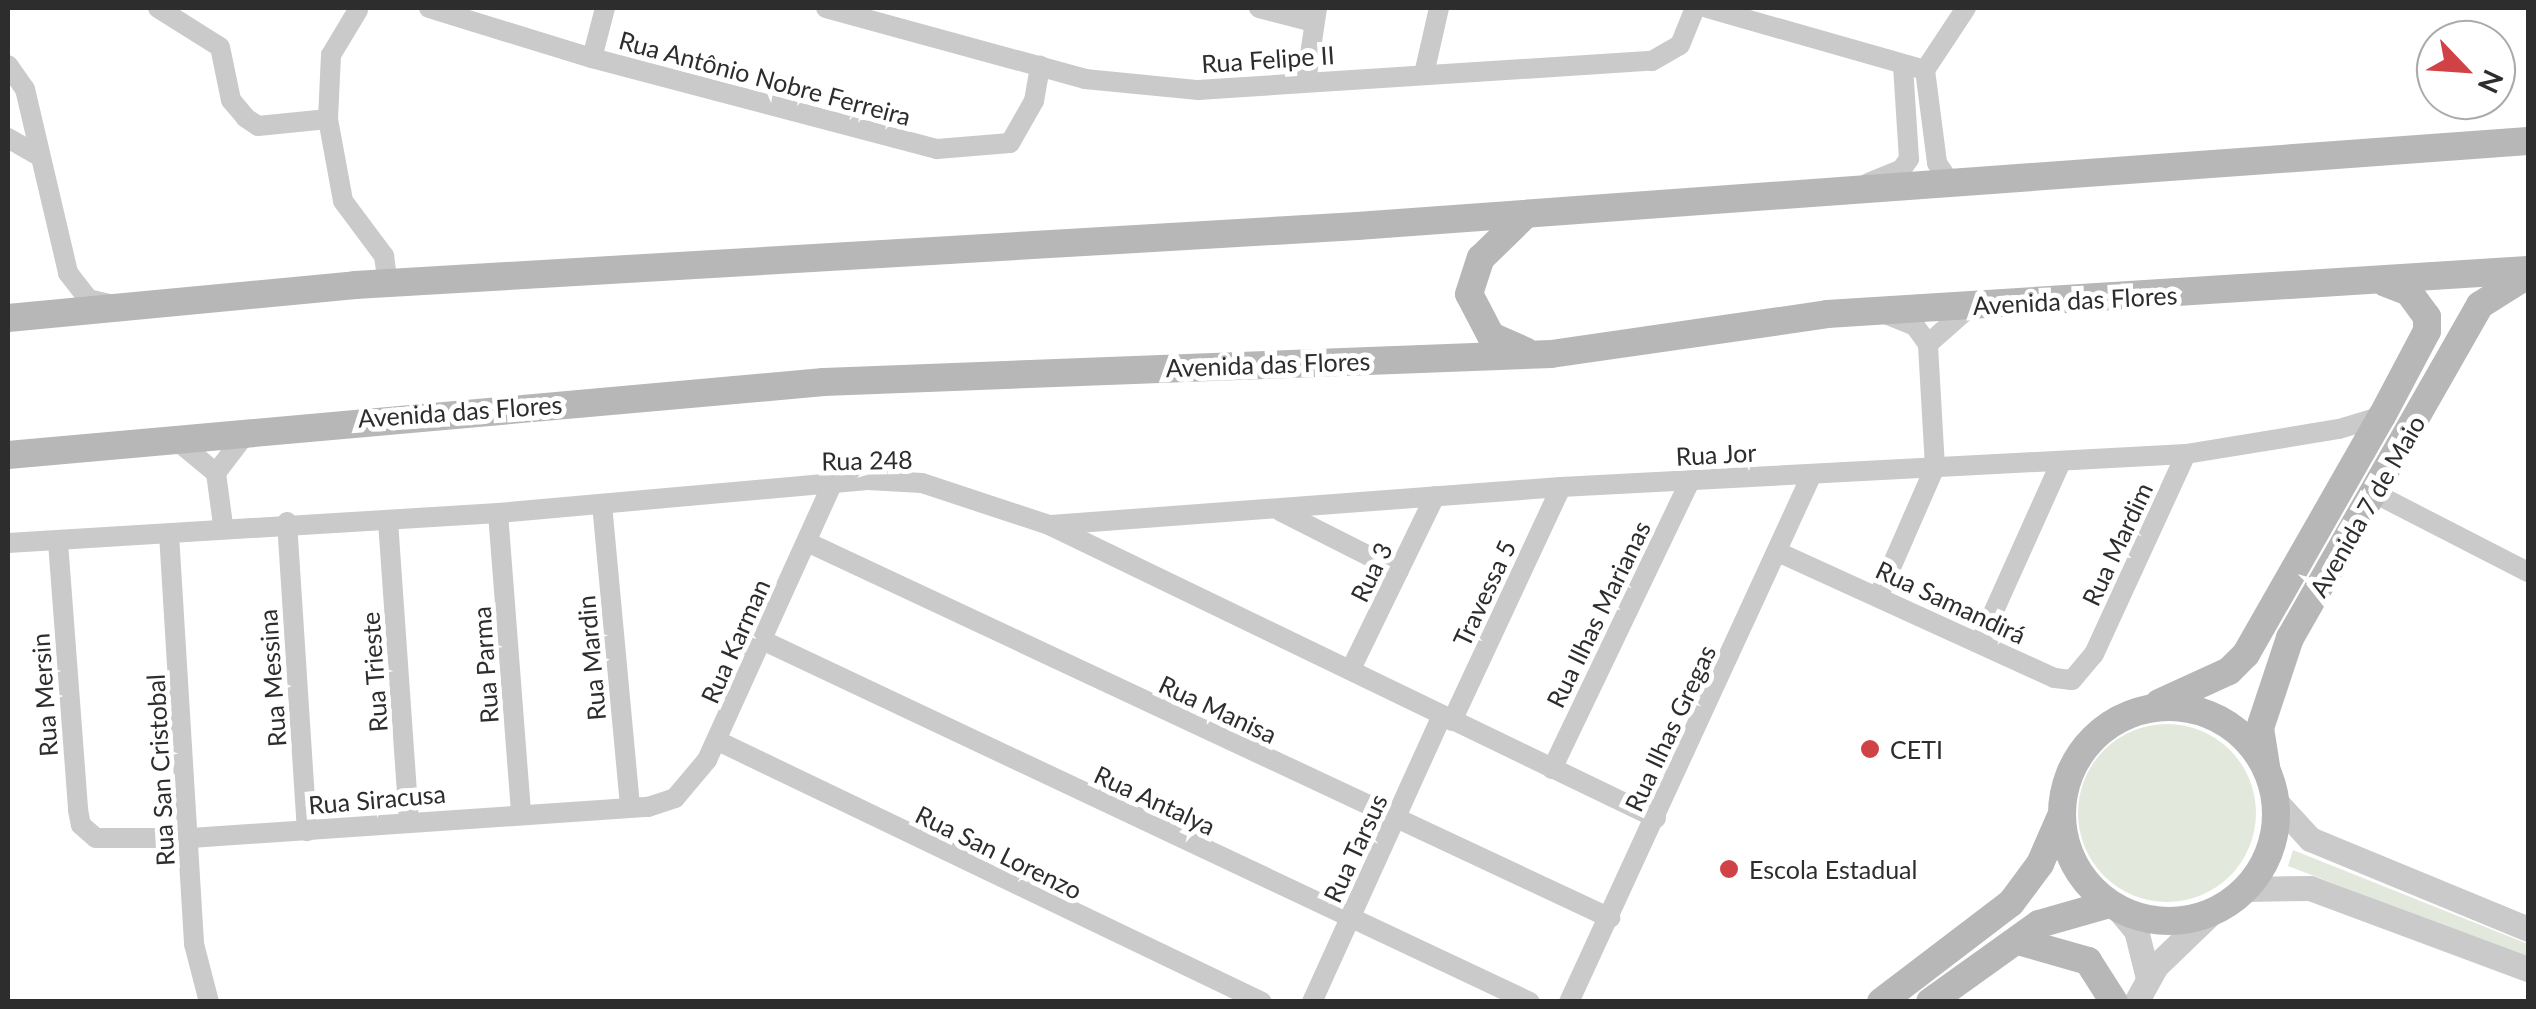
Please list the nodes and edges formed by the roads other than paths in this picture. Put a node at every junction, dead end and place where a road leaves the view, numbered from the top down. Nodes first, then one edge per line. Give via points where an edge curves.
1 (158, 8) edge
2 (430, 8) edge
3 (605, 8) edge
4 (826, 8) edge
5 (1259, 8) edge
6 (1439, 8) edge
7 (1695, 8) edge
8 (1707, 8) edge
9 (1966, 8) edge
10 (358, 10) dead end
11 (1315, 15) edge
12 (592, 58) junction
13 (8, 65) edge
14 (1040, 66) junction
15 (1903, 66) junction
16 (1925, 70) junction
17 (1424, 74) junction
18 (1306, 80) junction
19 (328, 119) junction
20 (2528, 128) edge
21 (8, 138) edge
22 (2528, 141) edge
23 (2458, 148) junction
24 (36, 154) junction
25 (1951, 184) junction
26 (1812, 195) junction
27 (1526, 214) junction
28 (68, 272) junction
29 (2528, 273) edge
30 (2385, 282) junction
31 (388, 284) junction
32 (124, 306) junction
33 (1972, 306) junction
34 (1876, 312) junction
35 (8, 318) edge
36 (1928, 344) junction
37 (1552, 354) junction
38 (2382, 416) junction
39 (249, 430) junction
40 (175, 439) junction
41 (2186, 454) junction
42 (8, 456) edge
43 (2060, 464) junction
44 (1936, 467) junction
45 (216, 473) junction
46 (1812, 474) junction
47 (1690, 481) junction
48 (832, 484) junction
49 (1561, 487) junction
50 (2376, 494) junction
51 (1435, 496) junction
52 (602, 504) junction
53 (1279, 511) junction
54 (498, 513) junction
55 (388, 521) junction
56 (287, 522) junction
57 (1049, 525) junction
58 (223, 526) junction
59 (169, 534) junction
60 (8, 542) edge
61 (58, 542) junction
62 (807, 542) junction
63 (1778, 552) junction
64 (2527, 569) edge
65 (1399, 570) junction
66 (1879, 595) junction
67 (762, 640) junction
68 (1980, 642) junction
69 (2094, 654) joint
70 (1351, 669) junction
71 (2144, 708) junction
72 (1447, 718) junction
73 (718, 741) junction
74 (2266, 768) junction
75 (1552, 769) junction
76 (2276, 802) junction
77 (662, 804) joint
78 (630, 807) junction
79 (522, 812) junction
80 (2061, 816) junction
81 (1396, 818) junction
82 (1656, 818) junction
83 (409, 820) junction
84 (306, 831) junction
85 (96, 838) joint
86 (192, 838) junction
87 (2244, 890) junction
88 (2114, 907) junction
89 (2211, 913) junction
90 (1350, 918) junction
91 (1610, 918) junction
92 (2528, 928) edge
93 (2018, 940) junction
94 (2528, 969) edge
95 (2148, 978) junction
96 (208, 1002) edge
97 (1262, 1002) edge
98 (1312, 1002) edge
99 (1530, 1002) edge
100 (1569, 1002) edge
101 (1881, 1002) edge
102 (1930, 1002) edge
103 (2114, 1002) edge
104 (2136, 1002) edge

1 - 19 street via 220,47 231,100 258,126
2 - 12 street, Rua Antônio Nobre Ferreira
3 - 12 street
4 - 14 street, Rua Felipe II
5 - 11 street
6 - 17 street
7 - 17 street, Rua Felipe II via 1680,44 1652,61
8 - 15 street
9 - 16 street
10 - 19 street via 331,55
11 - 18 street
12 - 14 street, Rua Antônio Nobre Ferreira via 889,138 968,151 1010,143 1023,128
13 - 24 street via 25,89
14 - 18 street, Rua Felipe II via 1155,90
15 - 16 street
15 - 26 street via 1912,146 1901,170
16 - 25 street via 1937,164
17 - 18 street, Rua Felipe II
19 - 31 street via 343,200 384,256
20 - 23 main road
21 - 24 street
22 - 23 main road
23 - 25 main road
24 - 28 street
25 - 26 main road
26 - 27 main road
27 - 31 main road
27 - 37 main road via 1481,258 1469,294 1491,336 1511,349
28 - 32 street via 88,299
28 - 35 street via 56,301
29 - 30 main road, Avenida das Flores
29 - 50 main road, Avenida 7 de Maio via 2480,306
30 - 33 main road, Avenida das Flores
30 - 38 main road, Avenida 7 de Maio via 2420,303 2427,330
31 - 32 main road
32 - 35 main road
33 - 34 main road, Avenida das Flores
33 - 36 street
34 - 36 street via 1903,318
34 - 37 main road, Avenida das Flores via 1730,325
36 - 44 street
37 - 39 main road, Avenida das Flores via 824,382
38 - 41 street, Rua Jor
38 - 71 main road, Avenida 7 de Maio via 2246,654 2228,671
39 - 40 main road, Avenida das Flores
39 - 45 street
40 - 42 main road, Avenida das Flores
40 - 45 street
41 - 43 street, Rua Jor
41 - 69 street, Rua Mardim
43 - 44 street, Rua Jor
43 - 68 street
44 - 46 street, Rua Jor
44 - 66 street
45 - 58 street
46 - 47 street, Rua Jor
46 - 63 street, Rua Ilhas Gregas
47 - 49 street, Rua Jor
47 - 75 street, Rua Ilhas Marianas
48 - 52 street, Rua 248
48 - 57 street, Rua 248 via 922,483
48 - 62 street, Rua Karman
49 - 51 street, Rua Jor
49 - 72 street, Travessa 5
50 - 64 street
50 - 74 main road, Avenida 7 de Maio via 2272,680 2260,728
51 - 53 street, Rua Jor
51 - 65 street, Rua 3
52 - 54 street, Rua 248
52 - 78 street, Rua Mardin
53 - 57 street, Rua Jor
53 - 65 street
54 - 55 street, Rua 248
54 - 79 street, Rua Parma
55 - 56 street, Rua 248
55 - 83 street, Rua Trieste
56 - 58 street, Rua 248
56 - 84 street, Rua Messina
57 - 70 street, Rua 248
58 - 59 street, Rua 248
59 - 61 street, Rua 248
59 - 86 street, Rua San Cristobal
60 - 61 street, Rua 248
61 - 85 street, Rua Mersin via 78,810 81,824
62 - 67 street, Rua Karman
62 - 81 street, Rua Manisa
63 - 66 street, Rua Samandirá
63 - 82 street, Rua Ilhas Gregas
65 - 70 street, Rua 3
66 - 68 street, Rua Samandirá
67 - 73 street, Rua Karman
67 - 90 street, Rua Antalya
68 - 69 street, Rua Samandirá via 2065,680 2080,675
70 - 72 street, Rua 248
71 - 74 main road via 2193,708 2236,730
71 - 80 main road via 2110,723 2084,748 2066,780
72 - 75 street, Rua 248
72 - 81 street, Rua Tarsus
73 - 77 street, Rua Karman via 685,789
73 - 97 street, Rua San Lorenzo
74 - 76 main road
75 - 82 street, Rua 248
76 - 87 main road via 2268,856
76 - 92 street via 2310,839
77 - 78 street, Rua Siracusa
78 - 79 street, Rua Siracusa
79 - 83 street, Rua Siracusa
80 - 88 main road via 2076,866
80 - 101 main road via 2040,864 2011,903
81 - 90 street, Rua Tarsus
81 - 91 street, Rua Manisa
82 - 91 street, Rua Ilhas Gregas
83 - 84 street, Rua Siracusa
84 - 86 street, Rua Siracusa
85 - 86 street, Rua Siracusa
86 - 96 street, Rua San Cristobal via 194,944
87 - 89 main road
87 - 94 street via 2310,888
88 - 89 main road via 2149,920
88 - 93 main road via 2058,914
88 - 95 street via 2136,930
89 - 95 street
90 - 98 street, Rua Tarsus
90 - 99 street, Rua Antalya
91 - 100 street, Rua Ilhas Gregas
93 - 102 main road
93 - 103 main road via 2088,961
95 - 104 street

